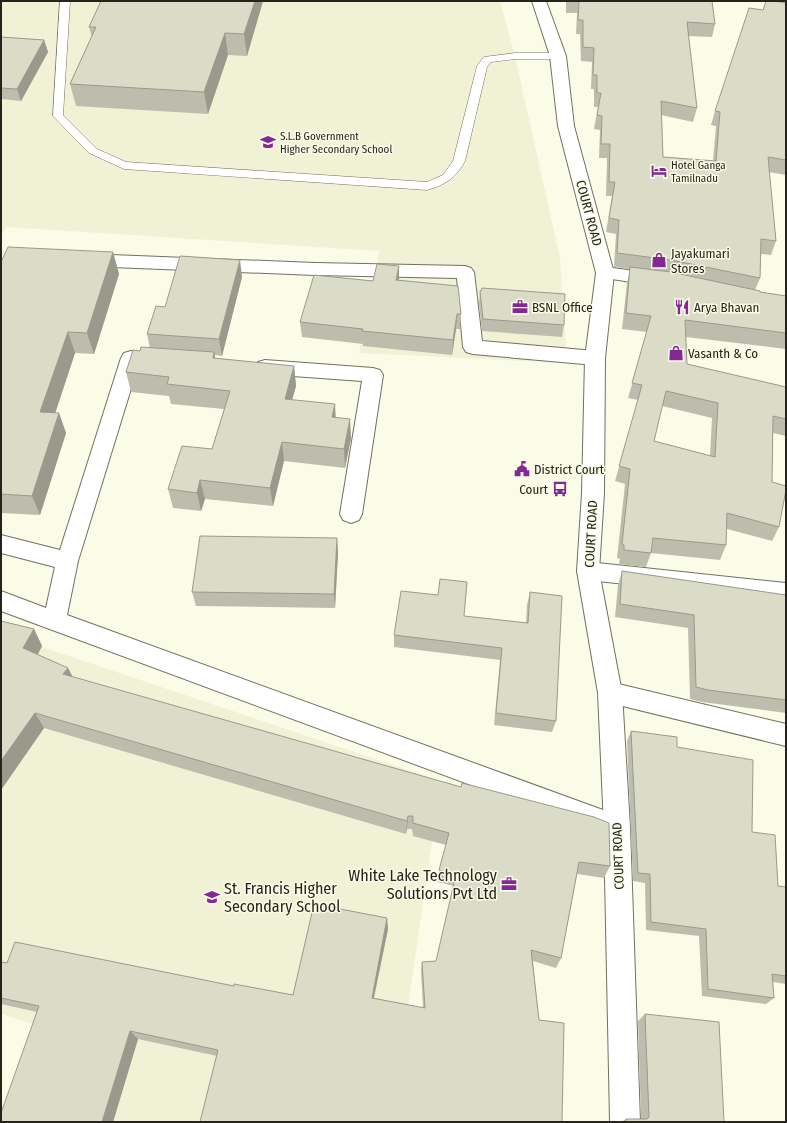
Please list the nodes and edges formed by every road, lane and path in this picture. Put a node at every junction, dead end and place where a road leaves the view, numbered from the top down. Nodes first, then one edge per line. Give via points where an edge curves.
1 (65, 1) edge
2 (539, 1) edge
3 (558, 56) junction
4 (73, 259) edge
5 (605, 273) junction
6 (674, 283) edge
7 (595, 358) junction
8 (163, 360) edge
9 (248, 366) edge
10 (350, 514) dead end
11 (1, 544) edge
12 (67, 561) junction
13 (588, 572) junction
14 (786, 592) edge
15 (1, 601) edge
16 (54, 621) junction
17 (610, 693) junction
18 (786, 735) edge
19 (617, 827) junction
20 (625, 1122) edge

1 - 3 lane via 58,116 93,151 124,165 428,186 441,182 453,174 459,161 482,66 488,59
2 - 3 street, COURT ROAD
3 - 5 street, COURT ROAD via 566,126
4 - 7 street via 465,272 473,347
5 - 6 street
5 - 7 street, COURT ROAD
7 - 13 street, COURT ROAD via 593,493
8 - 12 street via 132,358
9 - 10 street via 373,374
11 - 12 street
12 - 16 street
13 - 14 street
13 - 17 street, COURT ROAD
15 - 16 street
16 - 19 street
17 - 18 street
17 - 19 street, COURT ROAD
19 - 20 street, COURT ROAD

